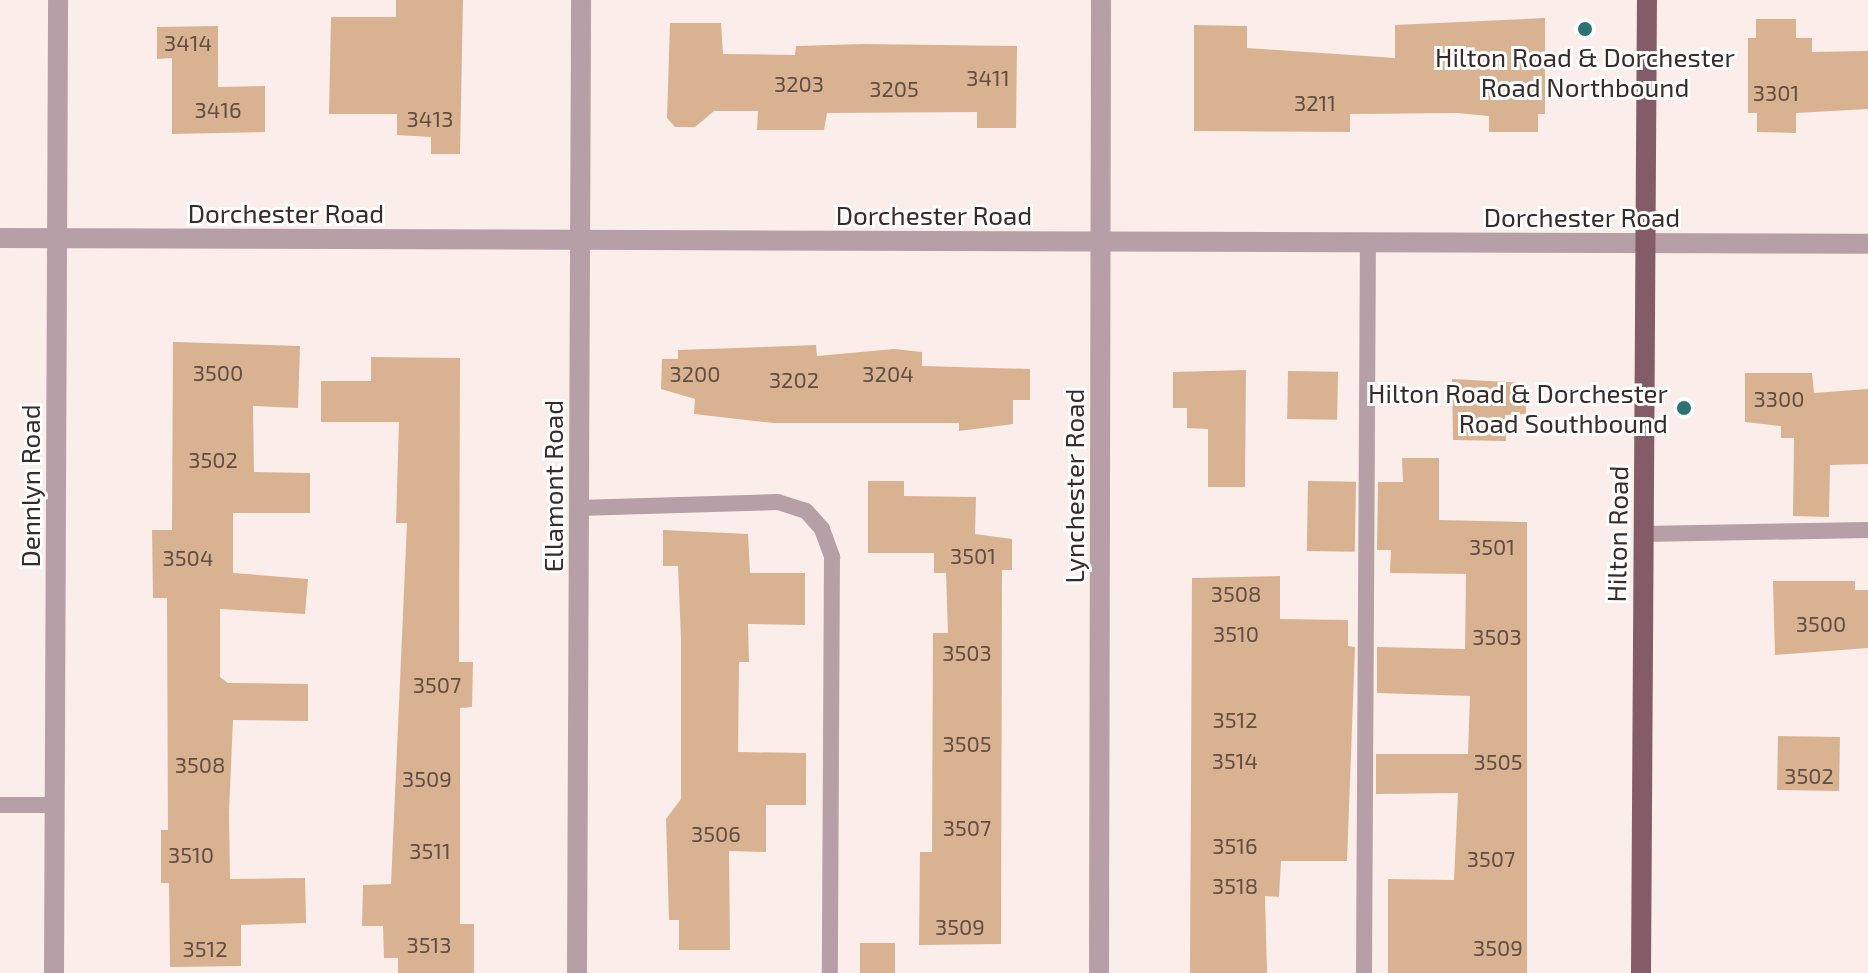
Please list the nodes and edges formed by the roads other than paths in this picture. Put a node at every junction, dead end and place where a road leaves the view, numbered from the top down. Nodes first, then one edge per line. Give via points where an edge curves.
1 (58, 0) edge
2 (581, 0) edge
3 (1101, 0) edge
4 (1647, 0) edge
5 (0, 238) edge
6 (58, 238) junction
7 (580, 240) junction
8 (1101, 241) junction
9 (1368, 242) junction
10 (1647, 243) junction
11 (1868, 244) edge
12 (578, 508) junction
13 (1868, 530) edge
14 (1642, 534) junction
15 (0, 805) edge
16 (54, 805) junction
17 (54, 973) edge
18 (577, 973) edge
19 (830, 973) edge
20 (1099, 973) edge
21 (1364, 973) edge
22 (1641, 973) edge

1 - 6 street, Dennlyn Road
2 - 7 street, Ellamont Road
3 - 8 street, Lynchester Road
4 - 10 main road, Hilton Road
5 - 6 street, Dorchester Road
6 - 7 street, Dorchester Road
6 - 16 street, Dennlyn Road
7 - 8 street, Dorchester Road
7 - 12 street, Ellamont Road
8 - 9 street, Dorchester Road
8 - 20 street, Lynchester Road
9 - 10 street, Dorchester Road
9 - 21 lane
10 - 11 street, Dorchester Road
10 - 14 main road, Hilton Road
12 - 18 street, Ellamont Road
12 - 19 lane via 778,502 806,511 822,529 832,557
13 - 14 lane
14 - 22 main road, Hilton Road
15 - 16 lane
16 - 17 street, Dennlyn Road

